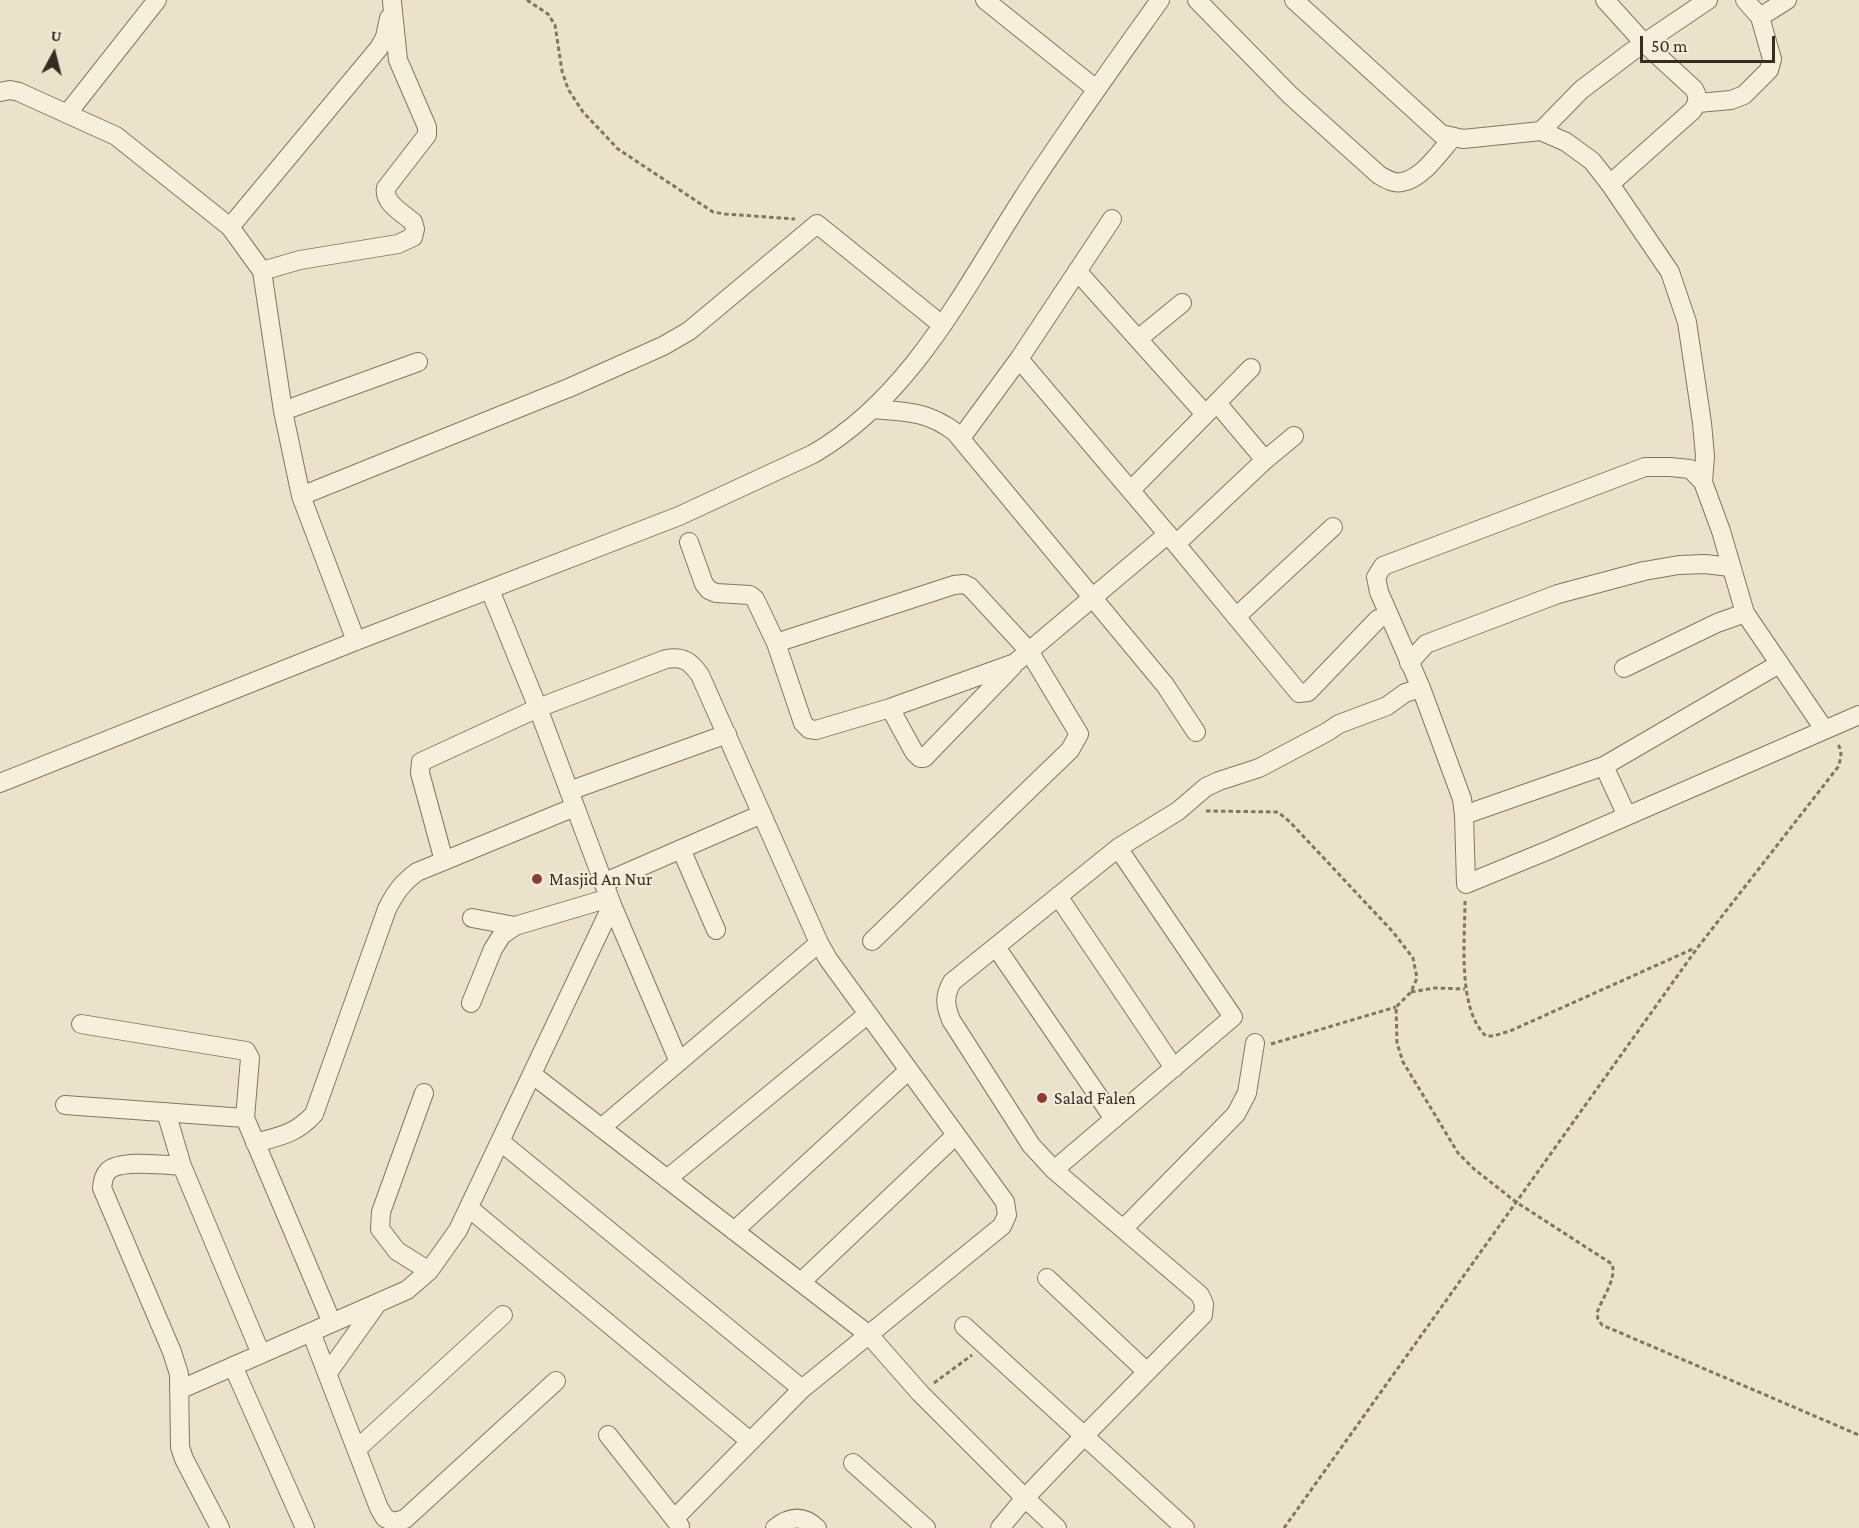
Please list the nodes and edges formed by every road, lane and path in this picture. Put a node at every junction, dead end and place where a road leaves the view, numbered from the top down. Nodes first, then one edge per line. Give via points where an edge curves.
1 (157, 0) edge
2 (527, 0) edge
3 (985, 0) edge
4 (1160, 0) edge
5 (1197, 0) edge
6 (1294, 0) edge
7 (1605, 0) edge
8 (1708, 0) edge
9 (1745, 0) edge
10 (1787, 0) edge
11 (392, 1) edge
12 (1760, 17) junction
13 (1644, 43) junction
14 (1096, 89) junction
15 (0, 92) edge
16 (1698, 103) junction
17 (67, 114) junction
18 (1541, 131) junction
19 (1453, 137) junction
20 (1610, 184) junction
21 (1112, 219) dead end
22 (817, 224) junction
23 (230, 227) junction
24 (262, 271) junction
25 (1077, 271) junction
26 (1182, 303) dead end
27 (942, 325) junction
28 (1138, 339) junction
29 (1019, 359) junction
30 (418, 362) dead end
31 (1251, 368) dead end
32 (873, 409) junction
33 (1211, 409) junction
34 (283, 411) junction
35 (1294, 436) dead end
36 (961, 438) junction
37 (1265, 460) junction
38 (1703, 482) junction
39 (1131, 489) junction
40 (301, 496) junction
41 (1333, 527) dead end
42 (1172, 539) junction
43 (689, 542) dead end
44 (1730, 567) junction
45 (490, 590) junction
46 (1091, 598) junction
47 (1745, 613) junction
48 (1237, 616) junction
49 (1378, 619) dead end
50 (356, 641) junction
51 (776, 643) junction
52 (1022, 657) junction
53 (1409, 663) junction
54 (1779, 664) junction
55 (1624, 668) dead end
56 (1421, 688) junction
57 (538, 708) junction
58 (890, 708) junction
59 (1859, 715) edge
60 (1824, 729) junction
61 (1196, 732) dead end
62 (727, 735) junction
63 (1604, 766) junction
64 (0, 783) edge
65 (572, 799) junction
66 (1178, 811) junction
67 (762, 814) junction
68 (1464, 815) junction
69 (1627, 816) junction
70 (1118, 848) junction
71 (681, 849) junction
72 (444, 861) junction
73 (1466, 884) junction
74 (608, 896) junction
75 (1058, 896) junction
76 (472, 918) dead end
77 (515, 926) junction
78 (716, 930) dead end
79 (872, 941) dead end
80 (819, 943) junction
81 (996, 947) junction
82 (1698, 947) junction
83 (1465, 988) junction
84 (1411, 992) junction
85 (471, 1003) dead end
86 (1396, 1007) junction
87 (868, 1014) junction
88 (81, 1024) dead end
89 (1255, 1043) joint
90 (679, 1062) junction
91 (1174, 1068) junction
92 (909, 1070) junction
93 (533, 1075) junction
94 (424, 1092) dead end
95 (65, 1105) dead end
96 (166, 1112) junction
97 (244, 1118) junction
98 (1114, 1119) junction
99 (601, 1128) junction
100 (956, 1135) junction
101 (501, 1142) junction
102 (255, 1143) junction
103 (182, 1166) junction
104 (1054, 1170) junction
105 (667, 1179) junction
106 (1516, 1202) junction
107 (469, 1208) junction
108 (1123, 1229) junction
109 (734, 1231) junction
110 (429, 1271) junction
111 (1047, 1278) dead end
112 (801, 1282) junction
113 (378, 1303) junction
114 (503, 1315) dead end
115 (332, 1323) junction
116 (964, 1326) dead end
117 (311, 1332) junction
118 (869, 1335) junction
119 (985, 1346) junction
120 (261, 1354) junction
121 (233, 1366) junction
122 (1146, 1371) junction
123 (327, 1374) junction
124 (556, 1381) dead end
125 (802, 1389) junction
126 (179, 1390) junction
127 (920, 1393) junction
128 (609, 1435) dead end
129 (1085, 1435) junction
130 (1859, 1435) edge
131 (750, 1441) junction
132 (357, 1449) junction
133 (853, 1463) dead end
134 (1025, 1498) junction
135 (678, 1523) edge
136 (220, 1528) edge
137 (305, 1528) edge
138 (776, 1528) edge
139 (817, 1528) edge
140 (926, 1528) edge
141 (1000, 1528) edge
142 (1057, 1528) edge
143 (1185, 1528) edge
144 (1284, 1528) edge

1 - 17 street
2 - 22 path via 548,14 555,25 562,71 574,100 618,148 713,212
3 - 14 street
4 - 14 street
5 - 19 street via 1290,95 1379,175 1401,183 1413,177
6 - 19 street via 1427,123 1441,134
7 - 13 street
8 - 13 street
9 - 12 street
10 - 12 street
11 - 23 street via 379,48
11 - 24 street via 398,60 428,135 385,193 388,201 413,222 413,237 398,244 300,260
12 - 16 street via 1772,59 1769,70 1744,95
13 - 16 street via 1694,89
13 - 18 street via 1581,90
14 - 27 street
15 - 17 street via 19,92
16 - 20 street
17 - 23 street via 116,136
18 - 19 street
18 - 20 street via 1592,160
20 - 38 street via 1670,272 1687,322 1702,423
21 - 25 street
22 - 27 street
22 - 40 street via 688,331 663,346
23 - 24 street
24 - 34 street
25 - 28 street
25 - 29 street
26 - 28 street
27 - 32 street via 917,362
28 - 33 street
29 - 36 street
29 - 39 street
30 - 34 street
31 - 33 street
32 - 36 street via 925,415
32 - 45 street via 852,429 813,454 679,516
33 - 37 street
33 - 39 street
34 - 40 street
35 - 37 street
36 - 46 street
37 - 42 street
38 - 44 street
38 - 53 street via 1689,469 1645,467 1383,566 1376,577 1379,592
39 - 42 street
40 - 50 street
41 - 48 street
42 - 46 street
42 - 48 street
43 - 51 street via 709,590 750,595
44 - 47 street
44 - 53 street via 1679,565 1558,594 1426,644
45 - 50 street
45 - 57 street
46 - 52 street
46 - 61 street via 1165,685
47 - 54 street
47 - 55 street
48 - 49 street via 1296,690 1304,694
50 - 64 street
51 - 52 street via 964,584
51 - 58 street via 799,714 809,729
52 - 58 street
52 - 58 street via 924,758 915,752
52 - 79 street via 1079,734 1076,742
53 - 56 street
54 - 60 street
54 - 63 street
56 - 66 street via 1339,724 1259,768 1212,784
56 - 68 street via 1462,799
57 - 62 street via 679,657 691,663 700,675
57 - 65 street
57 - 72 street via 420,764
59 - 60 street
60 - 69 street
60 - 82 path via 1840,748 1839,767
62 - 65 street
62 - 67 street
63 - 68 street
63 - 69 street
65 - 72 street
65 - 74 street
66 - 70 street
66 - 84 path via 1278,812 1413,957 1417,978
67 - 71 street
67 - 80 street
68 - 73 street
69 - 73 street
70 - 75 street
70 - 91 street via 1233,1017
71 - 74 street
71 - 78 street
72 - 102 street via 404,882 387,909 314,1114 286,1135
73 - 83 path
74 - 77 street
74 - 90 street
74 - 93 street
75 - 81 street
75 - 91 street
76 - 77 street
77 - 85 street via 502,935 493,949
80 - 87 street
80 - 90 street
81 - 98 street
81 - 104 street via 952,982 945,1006 1031,1144
82 - 83 path via 1493,1036 1486,1036 1479,1029
82 - 106 path
83 - 84 path
84 - 86 path
86 - 89 path via 1272,1044
86 - 106 path via 1397,1043 1403,1062 1458,1153
87 - 92 street
87 - 105 street
88 - 97 street via 246,1051 249,1065
89 - 108 street via 1247,1093 1236,1114
90 - 99 street
91 - 98 street
92 - 100 street
92 - 109 street
93 - 99 street
93 - 101 street
94 - 110 street via 381,1212 380,1229 398,1251
95 - 96 street
96 - 97 street
96 - 103 street
97 - 102 street
98 - 104 street
99 - 105 street
100 - 112 street
100 - 118 street via 1005,1202 1007,1215 1002,1226
101 - 107 street
101 - 125 street
102 - 115 street
103 - 120 street
103 - 126 street via 124,1164 108,1171 102,1188 172,1352
104 - 108 street
105 - 109 street
106 - 130 path via 1612,1264 1613,1277 1597,1312 1602,1325
106 - 144 path
107 - 110 street
107 - 131 street
108 - 122 street via 1200,1295 1204,1304 1203,1315
109 - 112 street
110 - 113 street via 407,1290
111 - 122 street
112 - 118 street
113 - 115 street
113 - 123 street
114 - 132 street
115 - 117 street
116 - 119 street
117 - 120 street
117 - 123 street
118 - 125 street
118 - 127 street
119 - 127 path
119 - 129 street
120 - 121 street
121 - 126 street
121 - 137 street
122 - 129 street
123 - 132 street
124 - 132 street via 405,1519 394,1522 385,1518
125 - 131 street
126 - 136 street via 180,1447
127 - 134 street
128 - 135 street
129 - 134 street
129 - 143 street
131 - 135 street
133 - 140 street
134 - 141 street
134 - 142 street
138 - 139 street via 796,1517

